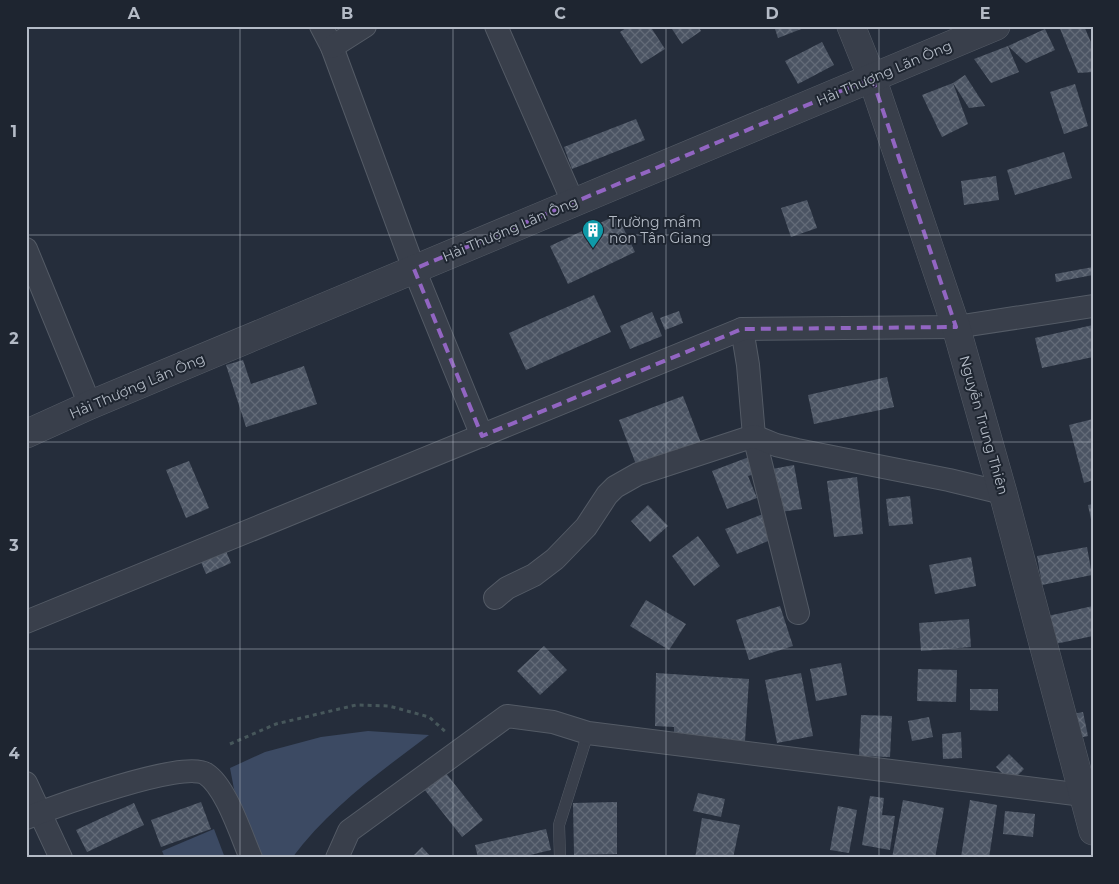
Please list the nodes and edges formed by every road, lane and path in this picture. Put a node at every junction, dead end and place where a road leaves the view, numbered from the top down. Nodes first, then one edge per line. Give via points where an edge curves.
1 (321, 26) edge
2 (365, 26) edge
3 (496, 26) edge
4 (851, 26) edge
5 (996, 26) edge
6 (332, 47) junction
7 (872, 78) junction
8 (573, 202) junction
9 (26, 249) edge
10 (414, 269) junction
11 (1093, 306) edge
12 (956, 327) junction
13 (742, 329) junction
14 (90, 405) junction
15 (26, 434) edge
16 (482, 436) junction
17 (754, 436) junction
18 (1003, 493) junction
19 (495, 598) dead end
20 (798, 613) dead end
21 (26, 622) edge
22 (588, 733) junction
23 (230, 744) dead end
24 (464, 748) junction
25 (1085, 782) edge
26 (26, 783) edge
27 (33, 816) edge
28 (1093, 831) edge
29 (61, 858) edge
30 (251, 858) edge
31 (338, 858) edge
32 (560, 858) edge

1 - 6 street
2 - 6 street
3 - 8 street
4 - 7 street, Nguyễn Trung Thiên
5 - 7 street, Hải Thượng Lãn Ông
6 - 10 street
7 - 8 street, Hải Thượng Lãn Ông
7 - 12 street, Nguyễn Trung Thiên
8 - 10 street, Hải Thượng Lãn Ông
9 - 14 street
10 - 14 street, Hải Thượng Lãn Ông
10 - 16 street
11 - 12 street
12 - 13 street
12 - 18 street, Nguyễn Trung Thiên
13 - 16 street
13 - 17 street
14 - 15 street, Hải Thượng Lãn Ông
16 - 21 street
17 - 18 street via 797,450
17 - 19 street via 638,474 614,488 586,527 555,559
17 - 20 street
18 - 25 street, Nguyễn Trung Thiên
22 - 24 street via 553,722 507,716
22 - 25 street
22 - 32 lane via 559,826
23 - 24 path via 276,724 356,705 390,706 429,717
24 - 31 street via 349,832
25 - 28 street, Nguyễn Trung Thiên
26 - 27 street
27 - 29 street
27 - 30 street via 140,780 194,770 204,772 216,782

